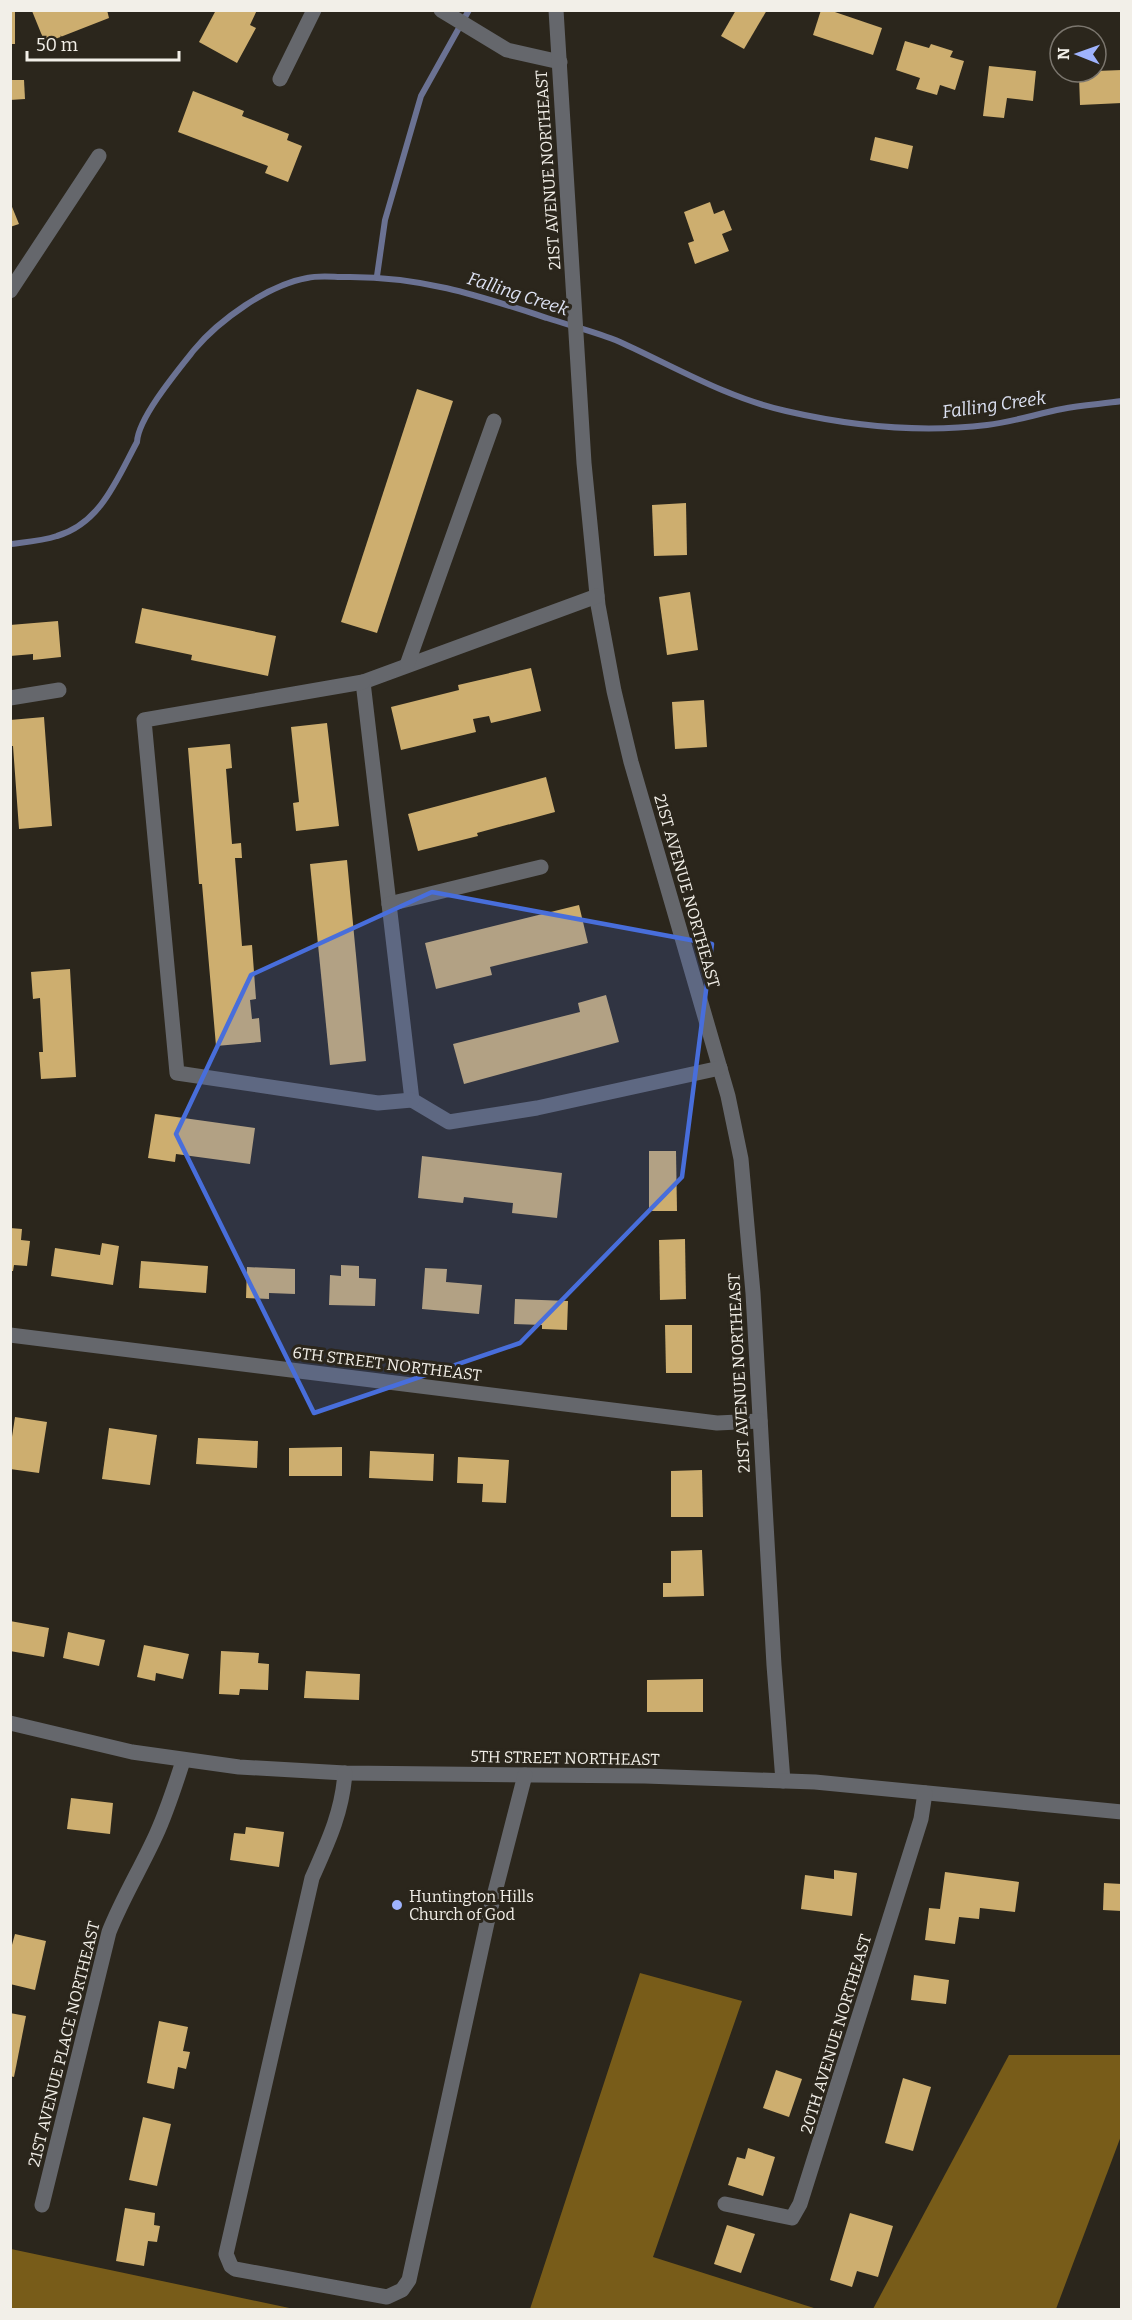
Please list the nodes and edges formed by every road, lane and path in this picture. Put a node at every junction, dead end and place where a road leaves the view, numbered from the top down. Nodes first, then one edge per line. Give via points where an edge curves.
1 (314, 10) edge
2 (441, 10) edge
3 (556, 10) edge
4 (560, 62) junction
5 (280, 79) dead end
6 (99, 156) dead end
7 (10, 291) edge
8 (494, 421) dead end
9 (597, 596) junction
10 (407, 665) junction
11 (363, 682) junction
12 (59, 690) dead end
13 (10, 698) edge
14 (541, 867) dead end
15 (389, 904) junction
16 (720, 1068) junction
17 (412, 1100) junction
18 (10, 1335) edge
19 (760, 1422) junction
20 (10, 1723) edge
21 (183, 1761) junction
22 (345, 1773) junction
23 (525, 1775) junction
24 (783, 1781) junction
25 (924, 1793) junction
26 (1122, 1812) edge
27 (726, 2204) dead end
28 (42, 2205) dead end

1 - 5 street
2 - 4 street via 507,50
3 - 4 street, 21ST AVENUE NORTHEAST
4 - 9 street, 21ST AVENUE NORTHEAST via 584,463
6 - 7 street
8 - 10 street
9 - 10 street
9 - 16 street, 21ST AVENUE NORTHEAST via 631,762
10 - 11 street
11 - 15 street
11 - 17 street via 144,720 177,1073 378,1103
12 - 13 street
14 - 15 street
15 - 17 street
16 - 17 street via 537,1108 449,1122
16 - 19 street, 21ST AVENUE NORTHEAST via 741,1159
18 - 19 street, 6TH STREET NORTHEAST via 705,1421
19 - 24 street, 21ST AVENUE NORTHEAST
20 - 21 street, 5TH STREET NORTHEAST
21 - 22 street, 5TH STREET NORTHEAST
21 - 28 street, 21ST AVENUE PLACE NORTHEAST via 155,1837 109,1932
22 - 23 street, 5TH STREET NORTHEAST
22 - 23 street via 337,1822 312,1878 226,2254 236,2269 387,2297 402,2290 409,2280 487,1923
23 - 24 street, 5TH STREET NORTHEAST
24 - 25 street, 5TH STREET NORTHEAST
25 - 26 street, 5TH STREET NORTHEAST
25 - 27 street, 20TH AVENUE NORTHEAST via 921,1820 801,2204 792,2218

